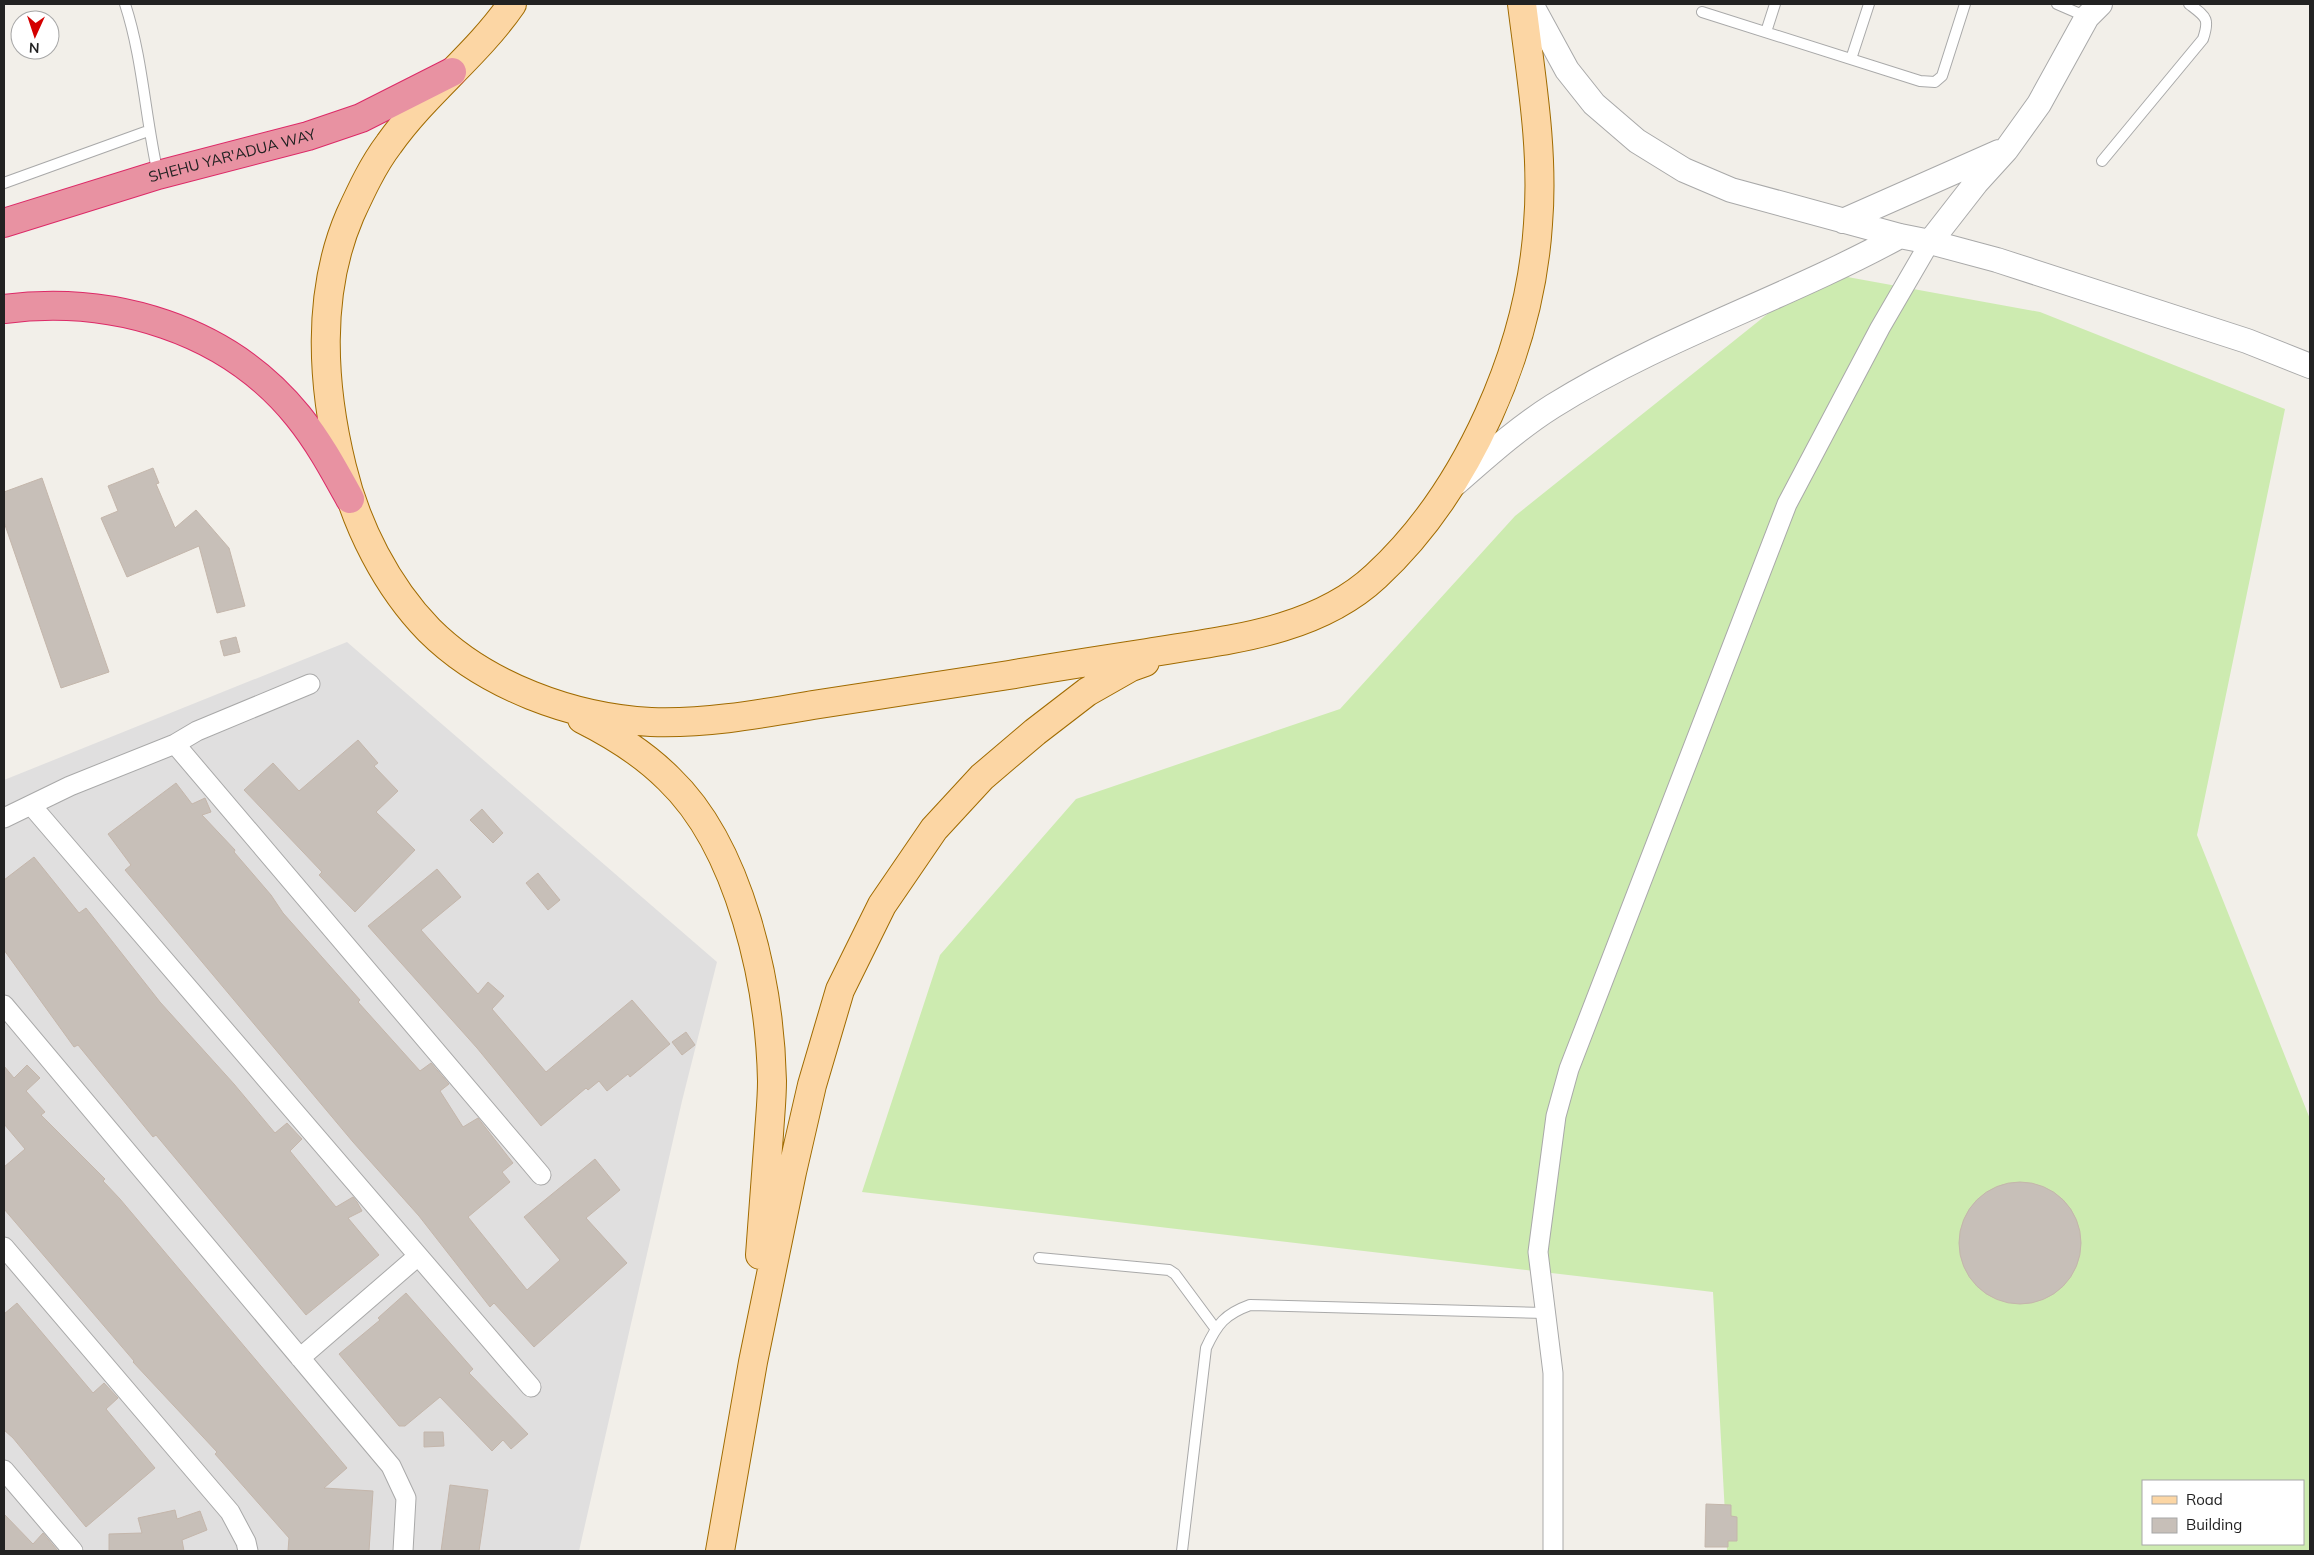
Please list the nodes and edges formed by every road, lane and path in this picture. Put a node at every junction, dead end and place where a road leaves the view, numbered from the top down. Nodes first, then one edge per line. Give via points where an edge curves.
1 (125, 4) edge
2 (512, 4) edge
3 (1522, 4) edge
4 (1531, 4) edge
5 (1775, 4) edge
6 (1870, 4) edge
7 (1965, 4) edge
8 (2057, 4) edge
9 (2189, 4) edge
10 (2094, 11) edge
11 (1702, 12) dead end
12 (1766, 32) junction
13 (1851, 59) junction
14 (452, 72) junction
15 (148, 131) junction
16 (2006, 150) junction
17 (2102, 161) dead end
18 (158, 175) junction
19 (4, 183) edge
20 (1842, 221) junction
21 (4, 223) edge
22 (1900, 236) junction
23 (1930, 242) junction
24 (4, 309) edge
25 (2310, 366) edge
26 (1450, 489) junction
27 (350, 499) junction
28 (1196, 645) junction
29 (310, 684) dead end
30 (555, 704) junction
31 (175, 744) junction
32 (31, 805) junction
33 (4, 818) edge
34 (4, 1005) edge
35 (542, 1175) dead end
36 (4, 1247) edge
37 (418, 1256) junction
38 (1039, 1258) dead end
39 (1546, 1313) junction
40 (1215, 1328) junction
41 (300, 1358) junction
42 (753, 1362) junction
43 (531, 1387) dead end
44 (4, 1470) edge
45 (73, 1551) edge
46 (248, 1551) edge
47 (403, 1551) edge
48 (720, 1551) edge
49 (1182, 1551) edge
50 (1554, 1551) edge

1 - 15 lane via 143,74
2 - 14 main road
3 - 26 main road via 1539,178 1538,227 1530,283 1513,351 1496,400
4 - 20 street via 1567,70 1594,104 1637,141 1684,170 1731,190
5 - 12 lane
6 - 13 lane
7 - 13 lane via 1942,76 1935,82 1920,81
8 - 10 lane
9 - 17 lane via 2205,16 2208,25 2203,39
10 - 16 street via 2039,104
11 - 12 lane
12 - 13 lane
14 - 18 highway, SHEHU YAR'ADUA WAY via 361,118 308,136
14 - 27 main road via 387,146 347,222 336,257 328,300 326,348 330,404
15 - 18 lane
15 - 19 lane
16 - 20 street
16 - 23 street
18 - 21 highway, SHEHU YAR'ADUA WAY
20 - 22 street
22 - 23 street
22 - 26 street via 1852,263 1614,371 1551,407
23 - 25 street via 2160,312
23 - 39 street via 1880,328 1787,504 1569,1069 1556,1116 1538,1252
24 - 27 highway via 36,305 70,306 139,315 190,334 228,354 265,382 296,414 322,447
26 - 28 main road via 1412,540 1373,579 1342,602 1310,619
27 - 30 main road via 398,592 430,631 468,661 507,684
28 - 30 main road via 734,718 648,722
28 - 42 main road via 1131,667 1087,692 1035,732 982,777 934,829 882,905 840,990 812,1085
29 - 31 street via 197,731
30 - 42 main road via 642,754 671,780 711,834 743,907 758,960 768,1023 772,1082
31 - 32 street
31 - 35 street
32 - 33 street
32 - 37 street
34 - 41 street
36 - 46 street via 230,1512
37 - 41 street
37 - 43 street
38 - 40 lane via 1169,1270
39 - 40 lane via 1250,1305 1232,1312
39 - 50 street via 1553,1373
40 - 49 lane via 1206,1348
41 - 47 street via 391,1466 406,1498
42 - 48 main road
44 - 45 street

